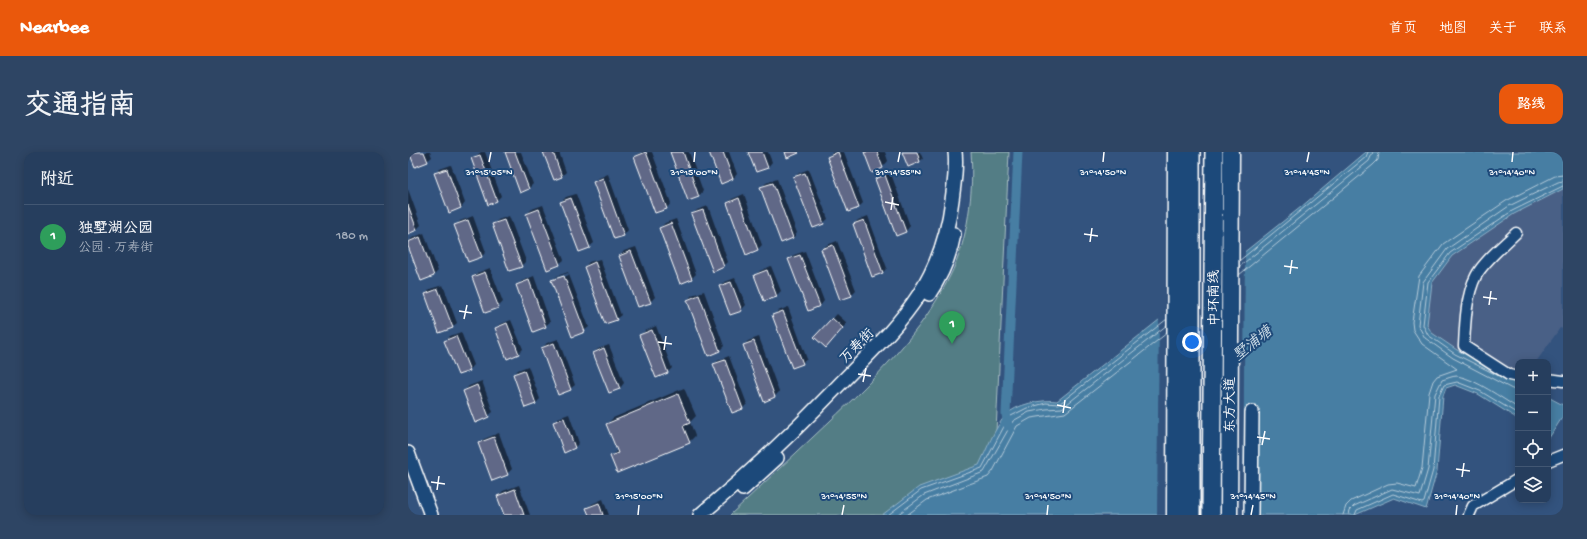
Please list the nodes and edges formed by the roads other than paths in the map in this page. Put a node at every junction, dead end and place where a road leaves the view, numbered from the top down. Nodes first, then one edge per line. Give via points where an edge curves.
1 (955, 152) edge
2 (961, 152) edge
3 (1176, 152) edge
4 (1191, 152) edge
5 (1214, 152) edge
6 (1231, 152) edge
7 (1516, 233) dead end
8 (1515, 376) edge
9 (1551, 379) edge
10 (1563, 381) edge
11 (1252, 412) dead end
12 (408, 453) edge
13 (1563, 455) edge
14 (1551, 460) edge
15 (1515, 481) edge
16 (431, 515) edge
17 (700, 515) edge
18 (712, 515) edge
19 (1175, 515) edge
20 (1191, 515) edge
21 (1211, 515) edge
22 (1229, 515) edge
23 (1251, 515) edge
24 (1469, 515) edge

1 - 17 street, 万寿街 via 952,201 943,246 928,281 910,309 886,338 805,421
2 - 18 street, 万寿街 via 958,217 951,252 935,285 893,340 762,472
3 - 19 main road
4 - 20 highway, 中环南线
5 - 21 highway, 中环南线
6 - 22 main road, 东方大道
7 - 8 street via 1476,276 1466,312 1464,346
9 - 10 street
11 - 23 street
12 - 16 street
13 - 14 street
15 - 24 street via 1474,506

